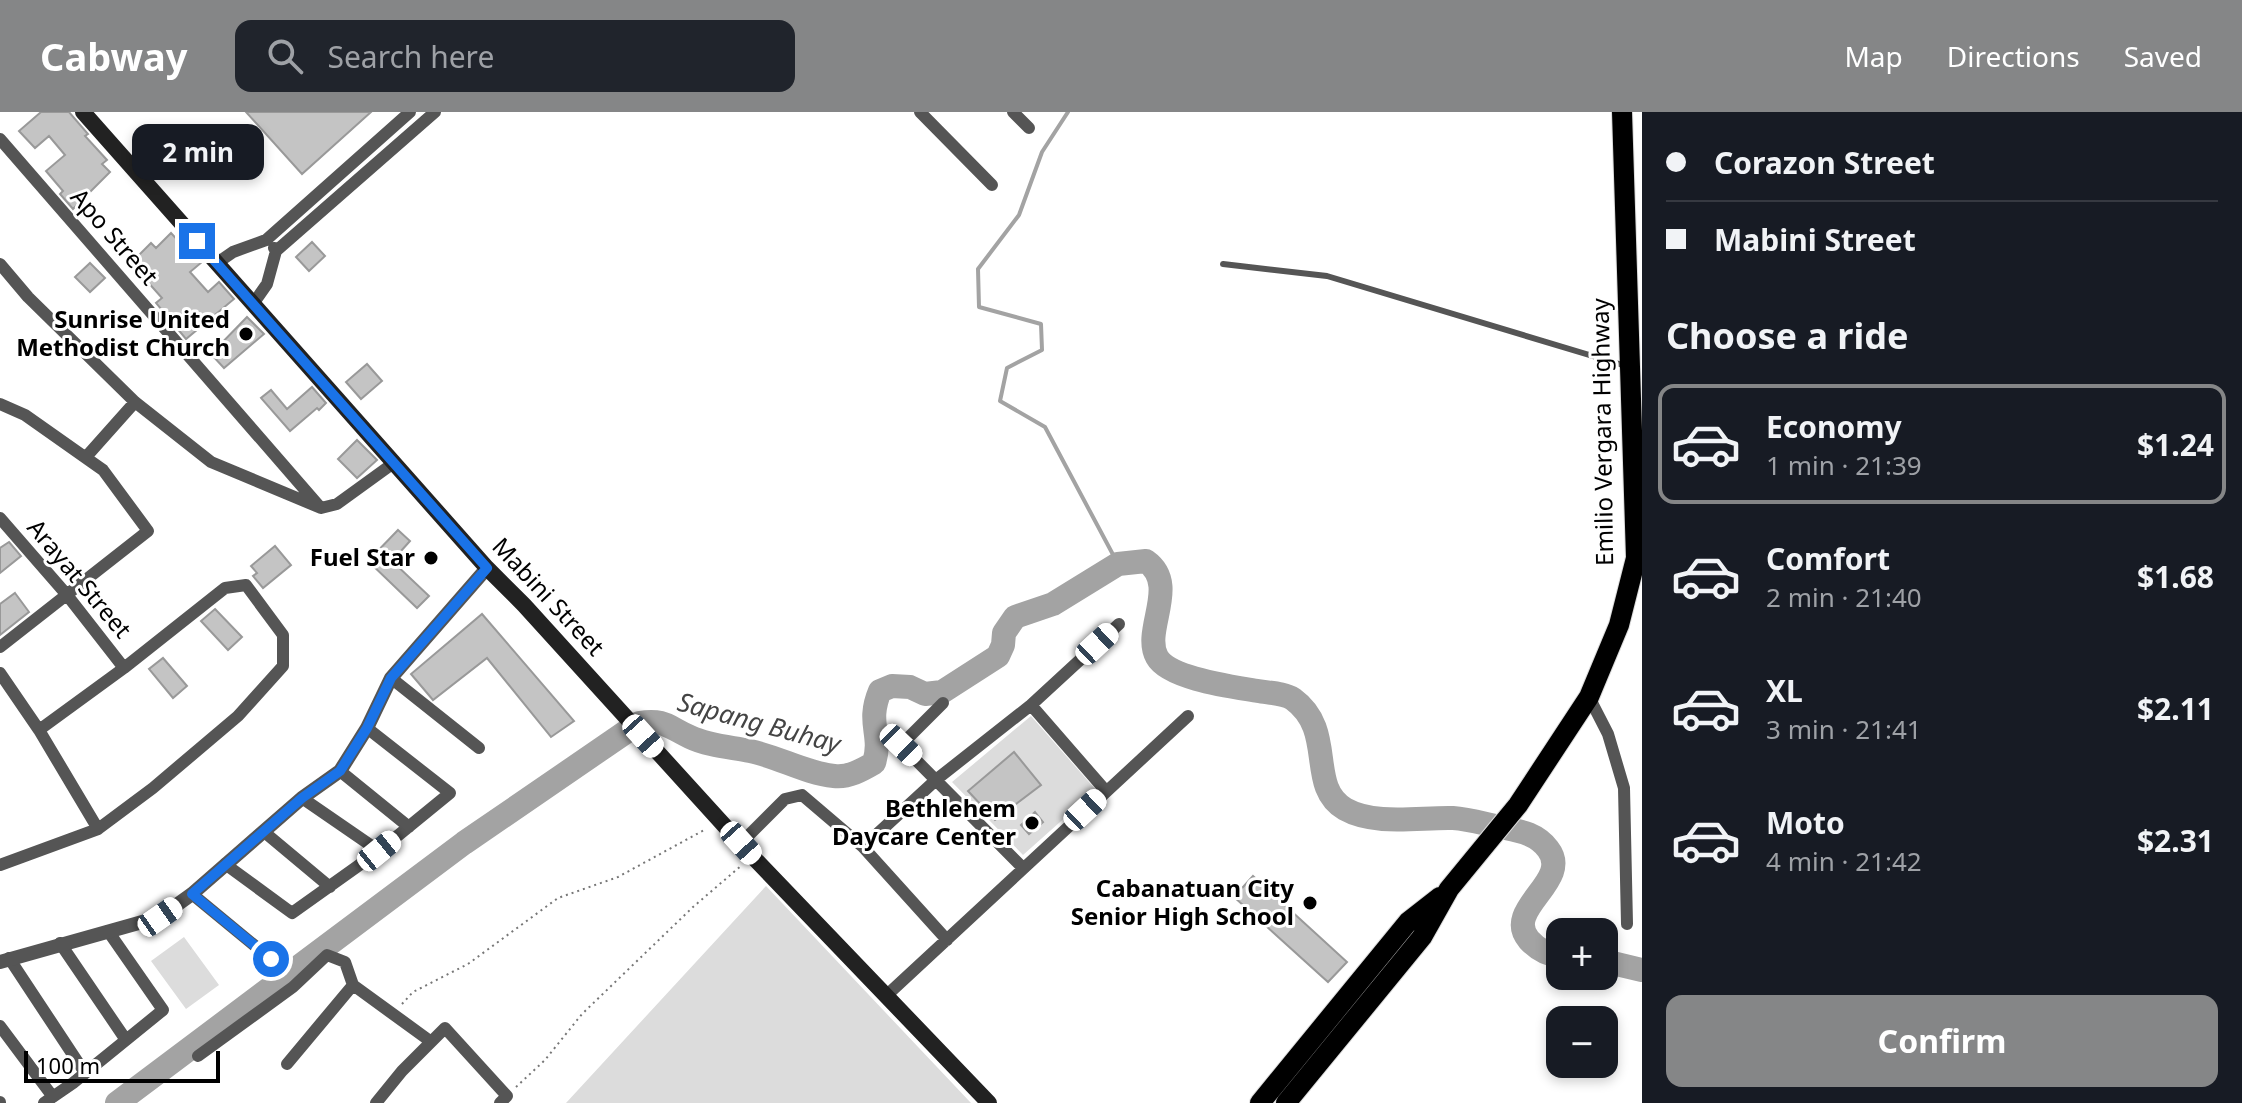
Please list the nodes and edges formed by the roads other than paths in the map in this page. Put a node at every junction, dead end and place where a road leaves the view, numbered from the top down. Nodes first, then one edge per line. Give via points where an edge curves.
1 (83, 112) edge
2 (410, 112) edge
3 (435, 112) edge
4 (920, 112) edge
5 (1013, 112) edge
6 (1622, 112) edge
7 (1029, 128) dead end
8 (0, 139) edge
9 (992, 185) dead end
10 (266, 240) junction
11 (276, 251) junction
12 (217, 263) junction
13 (0, 264) edge
14 (1223, 264) dead end
15 (253, 304) junction
16 (1630, 367) junction
17 (135, 402) junction
18 (0, 404) edge
19 (86, 457) junction
20 (395, 462) junction
21 (1638, 500) edge
22 (321, 508) junction
23 (0, 518) edge
24 (1638, 526) edge
25 (1639, 558) edge
26 (487, 568) junction
27 (67, 595) junction
28 (1119, 624) dead end
29 (0, 647) edge
30 (124, 668) junction
31 (0, 673) edge
32 (391, 678) junction
33 (1589, 697) junction
34 (943, 703) dead end
35 (1031, 705) junction
36 (1188, 716) dead end
37 (367, 728) junction
38 (39, 730) junction
39 (479, 748) dead end
40 (340, 771) junction
41 (937, 779) junction
42 (1105, 790) junction
43 (302, 798) junction
44 (409, 827) junction
45 (98, 829) junction
46 (263, 831) junction
47 (741, 843) junction
48 (863, 847) junction
49 (379, 851) junction
50 (3, 858) edge
51 (225, 864) junction
52 (1023, 868) junction
53 (330, 887) junction
54 (1449, 889) junction
55 (192, 894) junction
56 (1627, 924) dead end
57 (108, 931) junction
58 (947, 940) junction
59 (60, 943) junction
60 (271, 959) dead end
61 (4, 960) edge
62 (353, 985) junction
63 (887, 995) junction
64 (0, 1026) edge
65 (126, 1040) junction
66 (430, 1041) junction
67 (198, 1056) dead end
68 (287, 1064) dead end
69 (85, 1073) junction
70 (503, 1099) edge
71 (48, 1100) edge
72 (376, 1103) edge
73 (989, 1103) edge
74 (1260, 1103) edge
75 (1286, 1103) edge

1 - 12 main road, Mabini Street
2 - 10 street
3 - 11 street
4 - 9 street
5 - 7 street
6 - 16 highway, Emilio Vergara Highway
8 - 22 street, Apo Street
10 - 11 street
10 - 12 street
11 - 15 street via 267,284
12 - 15 main road, Mabini Street
13 - 17 street
14 - 16 lane via 1327,276
15 - 20 main road, Mabini Street
16 - 21 highway, Emilio Vergara Highway
17 - 19 street
17 - 22 street via 211,462
18 - 19 street
19 - 27 street via 103,470 148,531
20 - 22 street via 337,504
20 - 26 main road, Mabini Street
21 - 24 highway, Emilio Vergara Highway
23 - 27 street, Arayat Street
24 - 25 highway, Emilio Vergara Highway
25 - 33 highway, Emilio Vergara Highway
26 - 32 street
26 - 47 main road, Mabini Street
27 - 29 street
27 - 30 street, Arayat Street
28 - 35 street
30 - 38 street
30 - 45 street via 225,588 246,585 283,635 283,666 238,716
31 - 38 street
32 - 37 street
32 - 39 street
33 - 54 highway, Emilio Vergara Highway via 1518,805
33 - 56 street via 1608,734 1624,788
34 - 41 street via 901,745
35 - 41 street
35 - 42 street
36 - 42 street
37 - 40 street
37 - 44 street via 450,793
38 - 45 street
40 - 43 street
40 - 44 street
41 - 48 street
41 - 52 street
42 - 52 street
43 - 46 street
43 - 49 street
44 - 49 street
45 - 50 street
46 - 51 street
46 - 53 street
47 - 48 street via 785,799 802,795
47 - 63 main road, Mabini Street
48 - 58 street
49 - 53 street
51 - 53 street via 292,913
51 - 55 street
52 - 58 street
54 - 74 highway, Emilio Vergara Highway via 1408,922
54 - 75 highway, Emilio Vergara Highway via 1422,937
55 - 57 street via 160,917
55 - 60 street
57 - 59 street
57 - 65 street via 163,1010
58 - 63 street
59 - 61 street
59 - 65 street
61 - 69 street
62 - 66 street
62 - 67 street via 345,962 327,955 293,987
62 - 68 street
63 - 73 main road, Mabini Street
64 - 71 street
65 - 69 street
66 - 70 street via 445,1028
66 - 72 street
69 - 71 street

